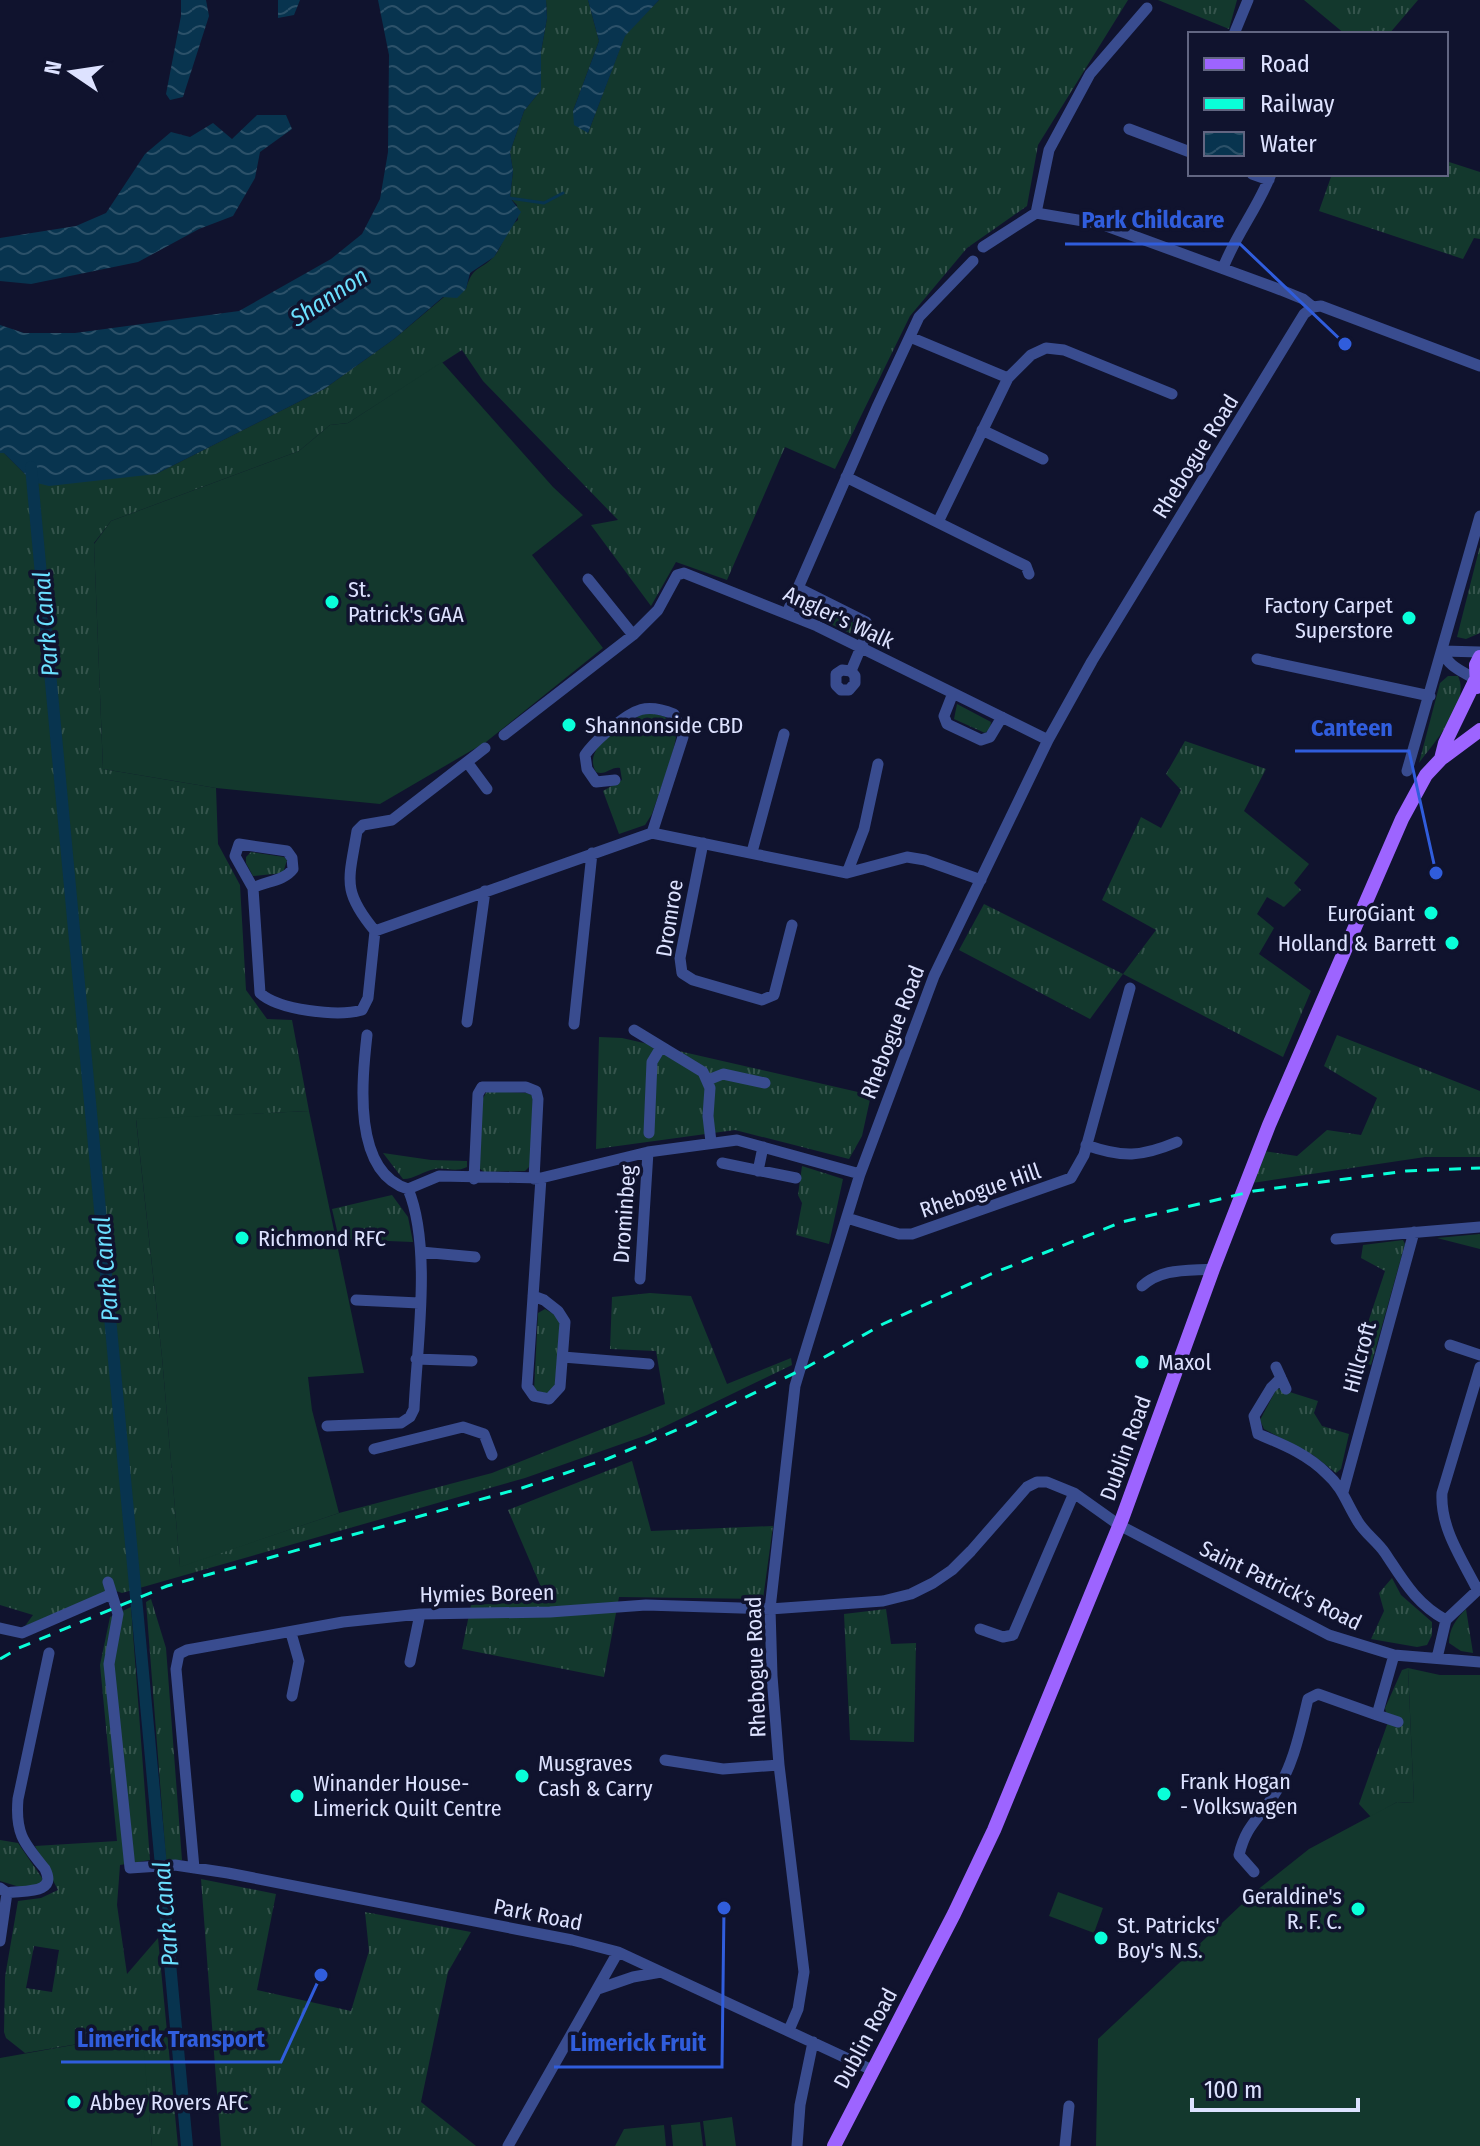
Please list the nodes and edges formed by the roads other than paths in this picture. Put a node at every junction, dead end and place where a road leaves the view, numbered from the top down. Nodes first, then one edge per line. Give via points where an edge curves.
1 (1248, 0) edge
2 (1147, 8) dead end
3 (1235, 32) edge
4 (1129, 129) dead end
5 (1188, 148) edge
6 (1270, 177) edge
7 (1036, 213) junction
8 (983, 247) dead end
9 (973, 261) dead end
10 (1223, 268) junction
11 (1313, 307) junction
12 (910, 337) junction
13 (1480, 366) edge
14 (1008, 378) junction
15 (1172, 394) dead end
16 (982, 430) junction
17 (1043, 459) dead end
18 (846, 477) junction
19 (1480, 516) edge
20 (938, 522) junction
21 (1029, 574) dead end
22 (588, 579) dead end
23 (798, 588) junction
24 (787, 613) junction
25 (633, 635) junction
26 (862, 649) junction
27 (1443, 651) junction
28 (1480, 655) edge
29 (1257, 659) dead end
30 (851, 671) dead end
31 (1477, 685) edge
32 (953, 693) junction
33 (1430, 696) junction
34 (1002, 717) junction
35 (1480, 730) edge
36 (784, 734) dead end
37 (504, 735) dead end
38 (1048, 740) junction
39 (485, 748) dead end
40 (1441, 759) junction
41 (467, 762) junction
42 (878, 764) dead end
43 (1407, 771) dead end
44 (615, 780) dead end
45 (487, 789) dead end
46 (652, 833) junction
47 (703, 843) junction
48 (752, 852) junction
49 (592, 853) junction
50 (847, 873) junction
51 (981, 880) junction
52 (253, 888) junction
53 (485, 891) junction
54 (792, 925) dead end
55 (375, 931) junction
56 (1130, 988) dead end
57 (467, 1022) dead end
58 (574, 1024) dead end
59 (634, 1030) dead end
60 (367, 1035) dead end
61 (661, 1047) junction
62 (708, 1080) junction
63 (765, 1083) dead end
64 (649, 1133) dead end
65 (711, 1142) junction
66 (1177, 1142) dead end
67 (1086, 1145) junction
68 (763, 1147) junction
69 (648, 1152) junction
70 (722, 1163) dead end
71 (758, 1171) junction
72 (860, 1174) junction
73 (538, 1178) junction
74 (796, 1178) dead end
75 (474, 1179) junction
76 (408, 1189) junction
77 (847, 1218) junction
78 (1480, 1227) edge
79 (1414, 1232) junction
80 (1336, 1239) dead end
81 (421, 1252) junction
82 (475, 1257) dead end
83 (1213, 1269) junction
84 (640, 1279) dead end
85 (1142, 1286) dead end
86 (533, 1296) junction
87 (356, 1300) dead end
88 (419, 1303) junction
89 (1450, 1345) dead end
90 (1480, 1355) edge
91 (563, 1357) junction
92 (416, 1359) junction
93 (472, 1361) dead end
94 (649, 1364) dead end
95 (1480, 1367) edge
96 (1281, 1378) dead end
97 (1475, 1408) edge
98 (401, 1423) junction
99 (327, 1426) dead end
100 (406, 1441) junction
101 (374, 1449) dead end
102 (492, 1455) dead end
103 (1343, 1492) junction
104 (1074, 1493) junction
105 (1119, 1525) junction
106 (108, 1582) dead end
107 (1478, 1588) edge
108 (112, 1598) junction
109 (770, 1609) junction
110 (420, 1614) junction
111 (1446, 1620) junction
112 (0, 1628) edge
113 (980, 1629) dead end
114 (291, 1633) junction
115 (49, 1653) dead end
116 (1394, 1655) junction
117 (1437, 1658) junction
118 (410, 1662) dead end
119 (1480, 1662) edge
120 (292, 1696) dead end
121 (1377, 1715) junction
122 (1398, 1722) dead end
123 (665, 1760) dead end
124 (779, 1765) junction
125 (194, 1868) junction
126 (1254, 1872) dead end
127 (3, 1890) edge
128 (0, 1941) edge
129 (618, 1952) junction
130 (662, 1972) junction
131 (598, 1989) junction
132 (789, 2030) junction
133 (813, 2042) junction
134 (872, 2070) junction
135 (1069, 2106) dead end
136 (508, 2146) edge
137 (797, 2146) edge
138 (834, 2146) edge
139 (1065, 2146) edge

1 - 3 street
2 - 7 street via 1090,74 1069,112 1049,150
4 - 5 street
6 - 10 street
7 - 8 street
7 - 10 street via 1101,224
9 - 12 street via 919,317
10 - 11 street
11 - 13 street
11 - 38 street, Rhebogue Road via 1304,314
12 - 14 street
12 - 18 street
14 - 15 street via 1046,348 1064,350
14 - 16 street
16 - 17 street
16 - 20 street
18 - 20 street
18 - 23 street
19 - 27 street
20 - 21 street via 1026,566
22 - 25 street
23 - 24 street
23 - 26 street via 866,622
24 - 25 street, Angler's Walk via 684,573 677,575 658,610
24 - 26 street, Angler's Walk
25 - 37 street, Angler's Walk
26 - 30 street
26 - 32 street, Angler's Walk
27 - 28 street
27 - 31 street
27 - 33 street
28 - 31 main road
29 - 33 street
31 - 40 main road
32 - 34 street, Angler's Walk
32 - 34 street via 944,716 947,724 981,740 990,737
33 - 43 street
34 - 38 street, Angler's Walk
35 - 40 main road
36 - 48 street
38 - 51 street, Rhebogue Road
39 - 41 street
40 - 83 main road, Dublin Road via 1402,819 1276,1107
41 - 45 street
41 - 55 street via 392,820 357,831 349,881 356,908
42 - 50 street via 864,829
44 - 46 street via 596,782 587,769 585,755 592,745 634,710 659,708 674,714 683,737
46 - 47 street
46 - 49 street
47 - 48 street
47 - 54 street, Dromroe via 680,958 682,973 762,1000 774,995
48 - 50 street
49 - 53 street
49 - 58 street
50 - 51 street via 907,857
51 - 72 street, Rhebogue Road via 934,976
52 - 52 street via 235,856 239,844 287,851 293,869 287,877
52 - 55 street via 260,993 268,1001 350,1013 362,1010
53 - 55 street
53 - 57 street
56 - 67 street, Rhebogue Hill
59 - 61 street
60 - 76 street via 362,1084 368,1141 385,1173
61 - 62 street
61 - 64 street via 652,1062
62 - 63 street via 723,1074
62 - 65 street
65 - 68 street, Drominbeg via 737,1140
65 - 69 street, Drominbeg
66 - 67 street via 1124,1156
67 - 77 street, Rhebogue Hill via 1071,1178 912,1234
68 - 71 street
68 - 72 street, Drominbeg
69 - 73 street, Drominbeg
69 - 84 street, Drominbeg
70 - 71 street
71 - 74 street
72 - 77 street, Rhebogue Road
73 - 75 street, Drominbeg
73 - 75 street via 536,1091 482,1087
73 - 86 street
75 - 76 street, Drominbeg via 439,1176
76 - 81 street
77 - 109 street, Rhebogue Road via 795,1386
78 - 79 street
79 - 80 street
79 - 103 street, Hillcroft
81 - 82 street
81 - 88 street
83 - 85 street via 1164,1272
83 - 105 main road, Dublin Road
86 - 91 street via 558,1311 565,1322
86 - 91 street via 527,1386 534,1396 555,1395
87 - 88 street
88 - 92 street
89 - 90 street
91 - 94 street
92 - 93 street
92 - 98 street via 414,1409
95 - 97 street
96 - 103 street via 1254,1416 1258,1434 1302,1453
97 - 107 street via 1442,1493 1441,1509
98 - 99 street
98 - 100 street
100 - 101 street
100 - 102 street via 463,1427 484,1434
103 - 111 street via 1357,1521 1403,1584 1427,1610
104 - 105 street, Saint Patrick's Road
104 - 109 street, Hymies Boreen via 1047,1482 1027,1487 952,1570 911,1594
104 - 113 street via 1013,1635
105 - 116 street, Saint Patrick's Road via 1329,1635
105 - 134 main road, Dublin Road via 994,1830
106 - 108 street
107 - 111 street
108 - 112 street via 22,1633
108 - 125 street, Park Road via 118,1614 109,1664 130,1868
109 - 110 street, Hymies Boreen via 646,1605
109 - 124 street, Rhebogue Road
110 - 114 street, Hymies Boreen
110 - 118 street
111 - 117 street
114 - 120 street via 299,1661
114 - 125 street, Hymies Boreen via 179,1654 176,1669
115 - 127 street via 17,1818 24,1843 49,1876 48,1883 42,1889
116 - 117 street, Saint Patrick's Road
116 - 121 street
117 - 119 street, Saint Patrick's Road
121 - 122 street
121 - 126 street via 1318,1694 1308,1699 1297,1747 1275,1794 1243,1835 1239,1855
123 - 124 street via 723,1769
124 - 132 street, Rhebogue Road via 804,1972
125 - 129 street, Park Road
127 - 128 street
129 - 130 street, Park Road
129 - 131 street
130 - 131 street
130 - 132 street, Park Road
131 - 136 street
132 - 133 street, Park Road
133 - 134 street, Park Road
133 - 137 street
134 - 138 main road, Dublin Road
135 - 139 street

